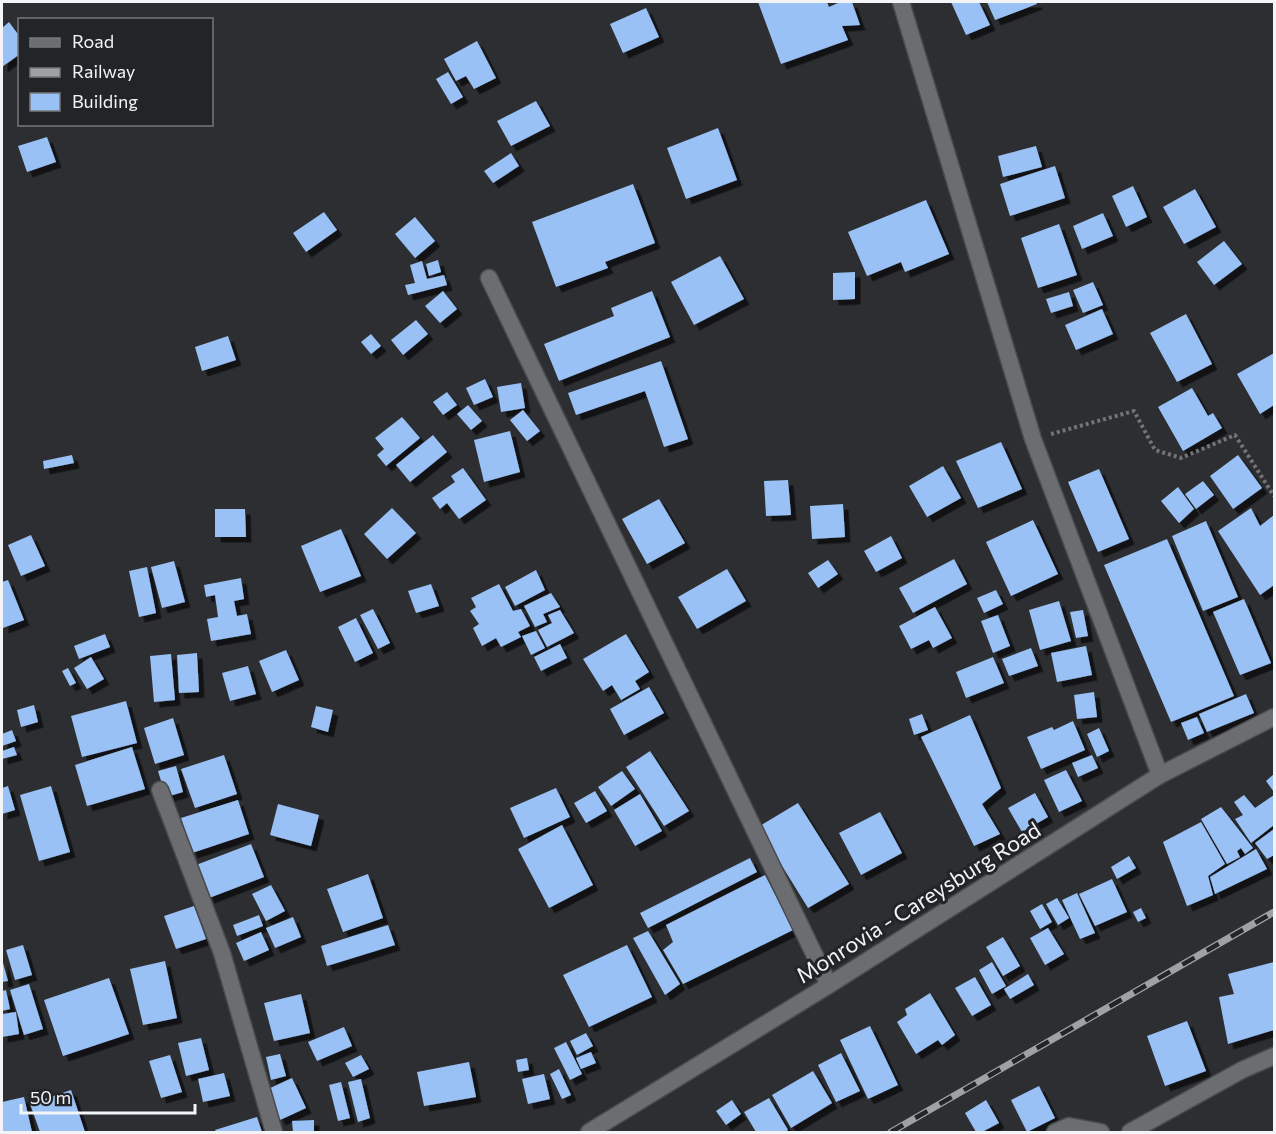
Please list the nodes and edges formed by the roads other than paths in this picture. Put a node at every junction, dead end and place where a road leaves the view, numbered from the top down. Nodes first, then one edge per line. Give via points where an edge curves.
1 (901, 2) edge
2 (489, 278) dead end
3 (1275, 717) edge
4 (1160, 775) junction
5 (160, 790) dead end
6 (829, 985) junction
7 (1275, 1056) edge
8 (274, 1132) edge
9 (589, 1132) edge
10 (1055, 1132) edge
11 (1101, 1132) edge
12 (1130, 1132) edge

1 - 4 street via 1032,440
2 - 6 street
3 - 4 street, Monrovia - Careysburg Road
4 - 6 street, Monrovia - Careysburg Road
5 - 8 street via 222,953
6 - 9 street, Monrovia - Careysburg Road
7 - 12 street
10 - 11 street via 1069,1126

